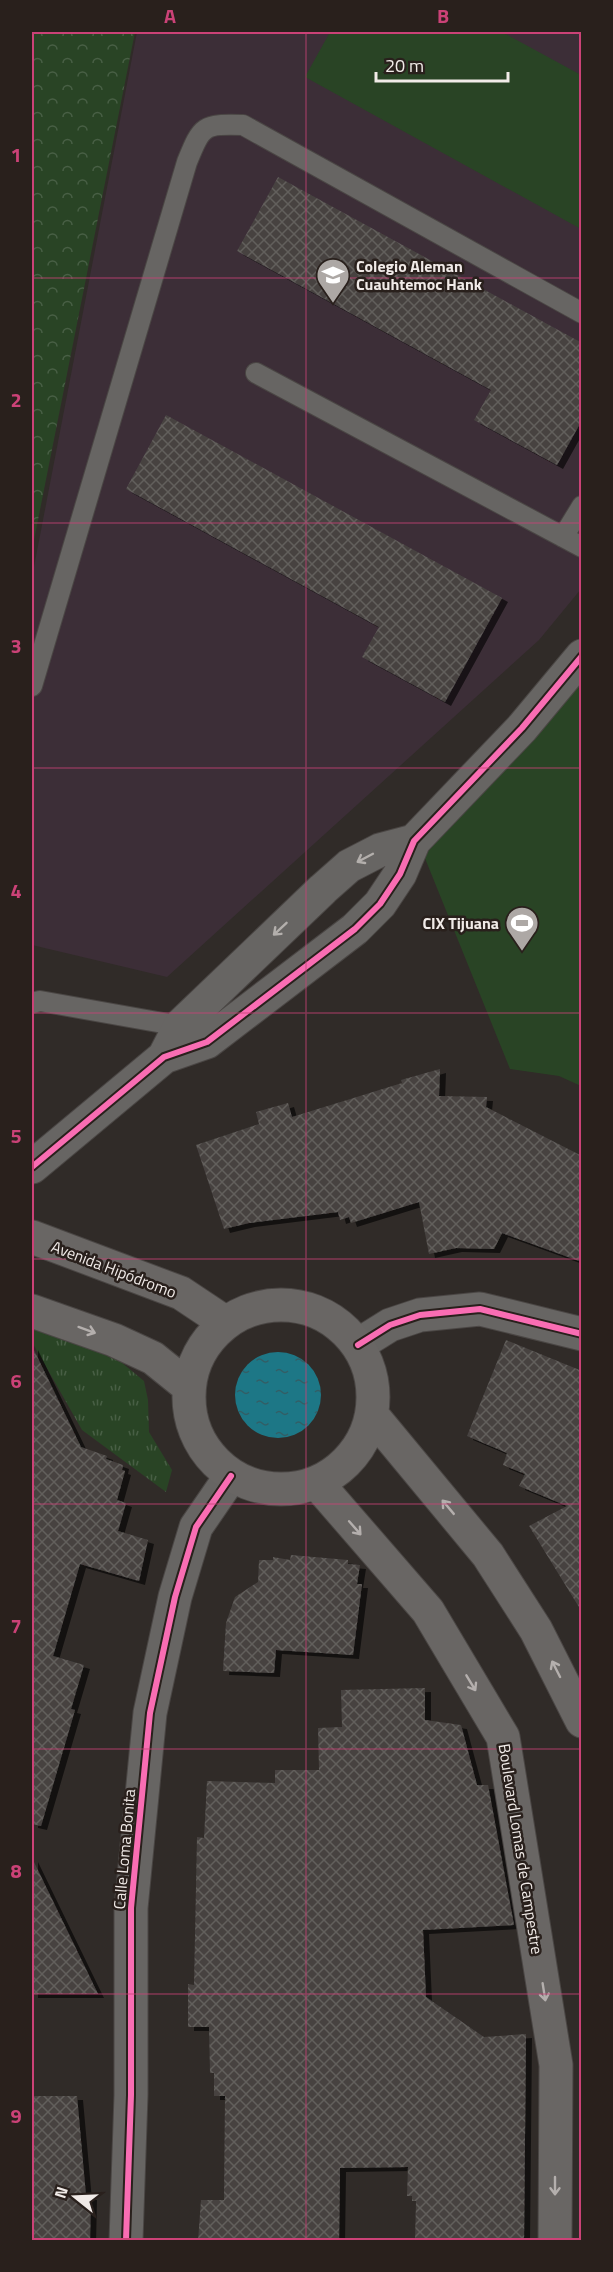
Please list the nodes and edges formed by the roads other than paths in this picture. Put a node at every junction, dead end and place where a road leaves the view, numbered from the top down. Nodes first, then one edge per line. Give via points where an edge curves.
1 (582, 314) edge
2 (256, 373) dead end
3 (582, 506) edge
4 (563, 537) junction
5 (582, 547) edge
6 (582, 656) edge
7 (32, 686) edge
8 (414, 841) junction
9 (32, 1003) edge
10 (180, 1026) junction
11 (164, 1057) junction
12 (32, 1167) edge
13 (32, 1237) edge
14 (32, 1311) edge
15 (226, 1323) junction
16 (582, 1334) edge
17 (358, 1345) junction
18 (189, 1387) junction
19 (372, 1415) junction
20 (231, 1476) junction
21 (317, 1483) junction
22 (582, 1721) edge
23 (126, 2241) edge
24 (555, 2241) edge

1 - 7 lane via 243,125 212,124 198,134 187,162
2 - 4 lane
3 - 4 lane
4 - 5 lane
6 - 8 street via 522,728
8 -> 10 street via 380,850 349,866
8 - 11 street via 380,904 355,929 207,1042
9 - 10 lane via 40,1001
10 - 11 street
11 - 12 street
13 - 15 main road, Avenida Hipódromo via 181,1293
14 -> 18 main road via 153,1358
15 - 17 main road via 248,1311 278,1304 309,1308 337,1322
15 - 18 main road via 195,1362
16 - 17 street via 480,1309 420,1316 390,1325
17 - 19 main road via 374,1390
18 - 20 main road via 189,1413 198,1438 212,1460
19 - 21 main road via 361,1444 342,1468
22 -> 19 main road via 536,1630 488,1555
20 - 21 main road via 258,1488 288,1490
20 - 23 street, Calle Loma Bonita via 196,1527 175,1597 150,1713 131,1908
21 -> 24 main road, Boulevard Lomas de Campestre via 428,1611 503,1737 556,2065

